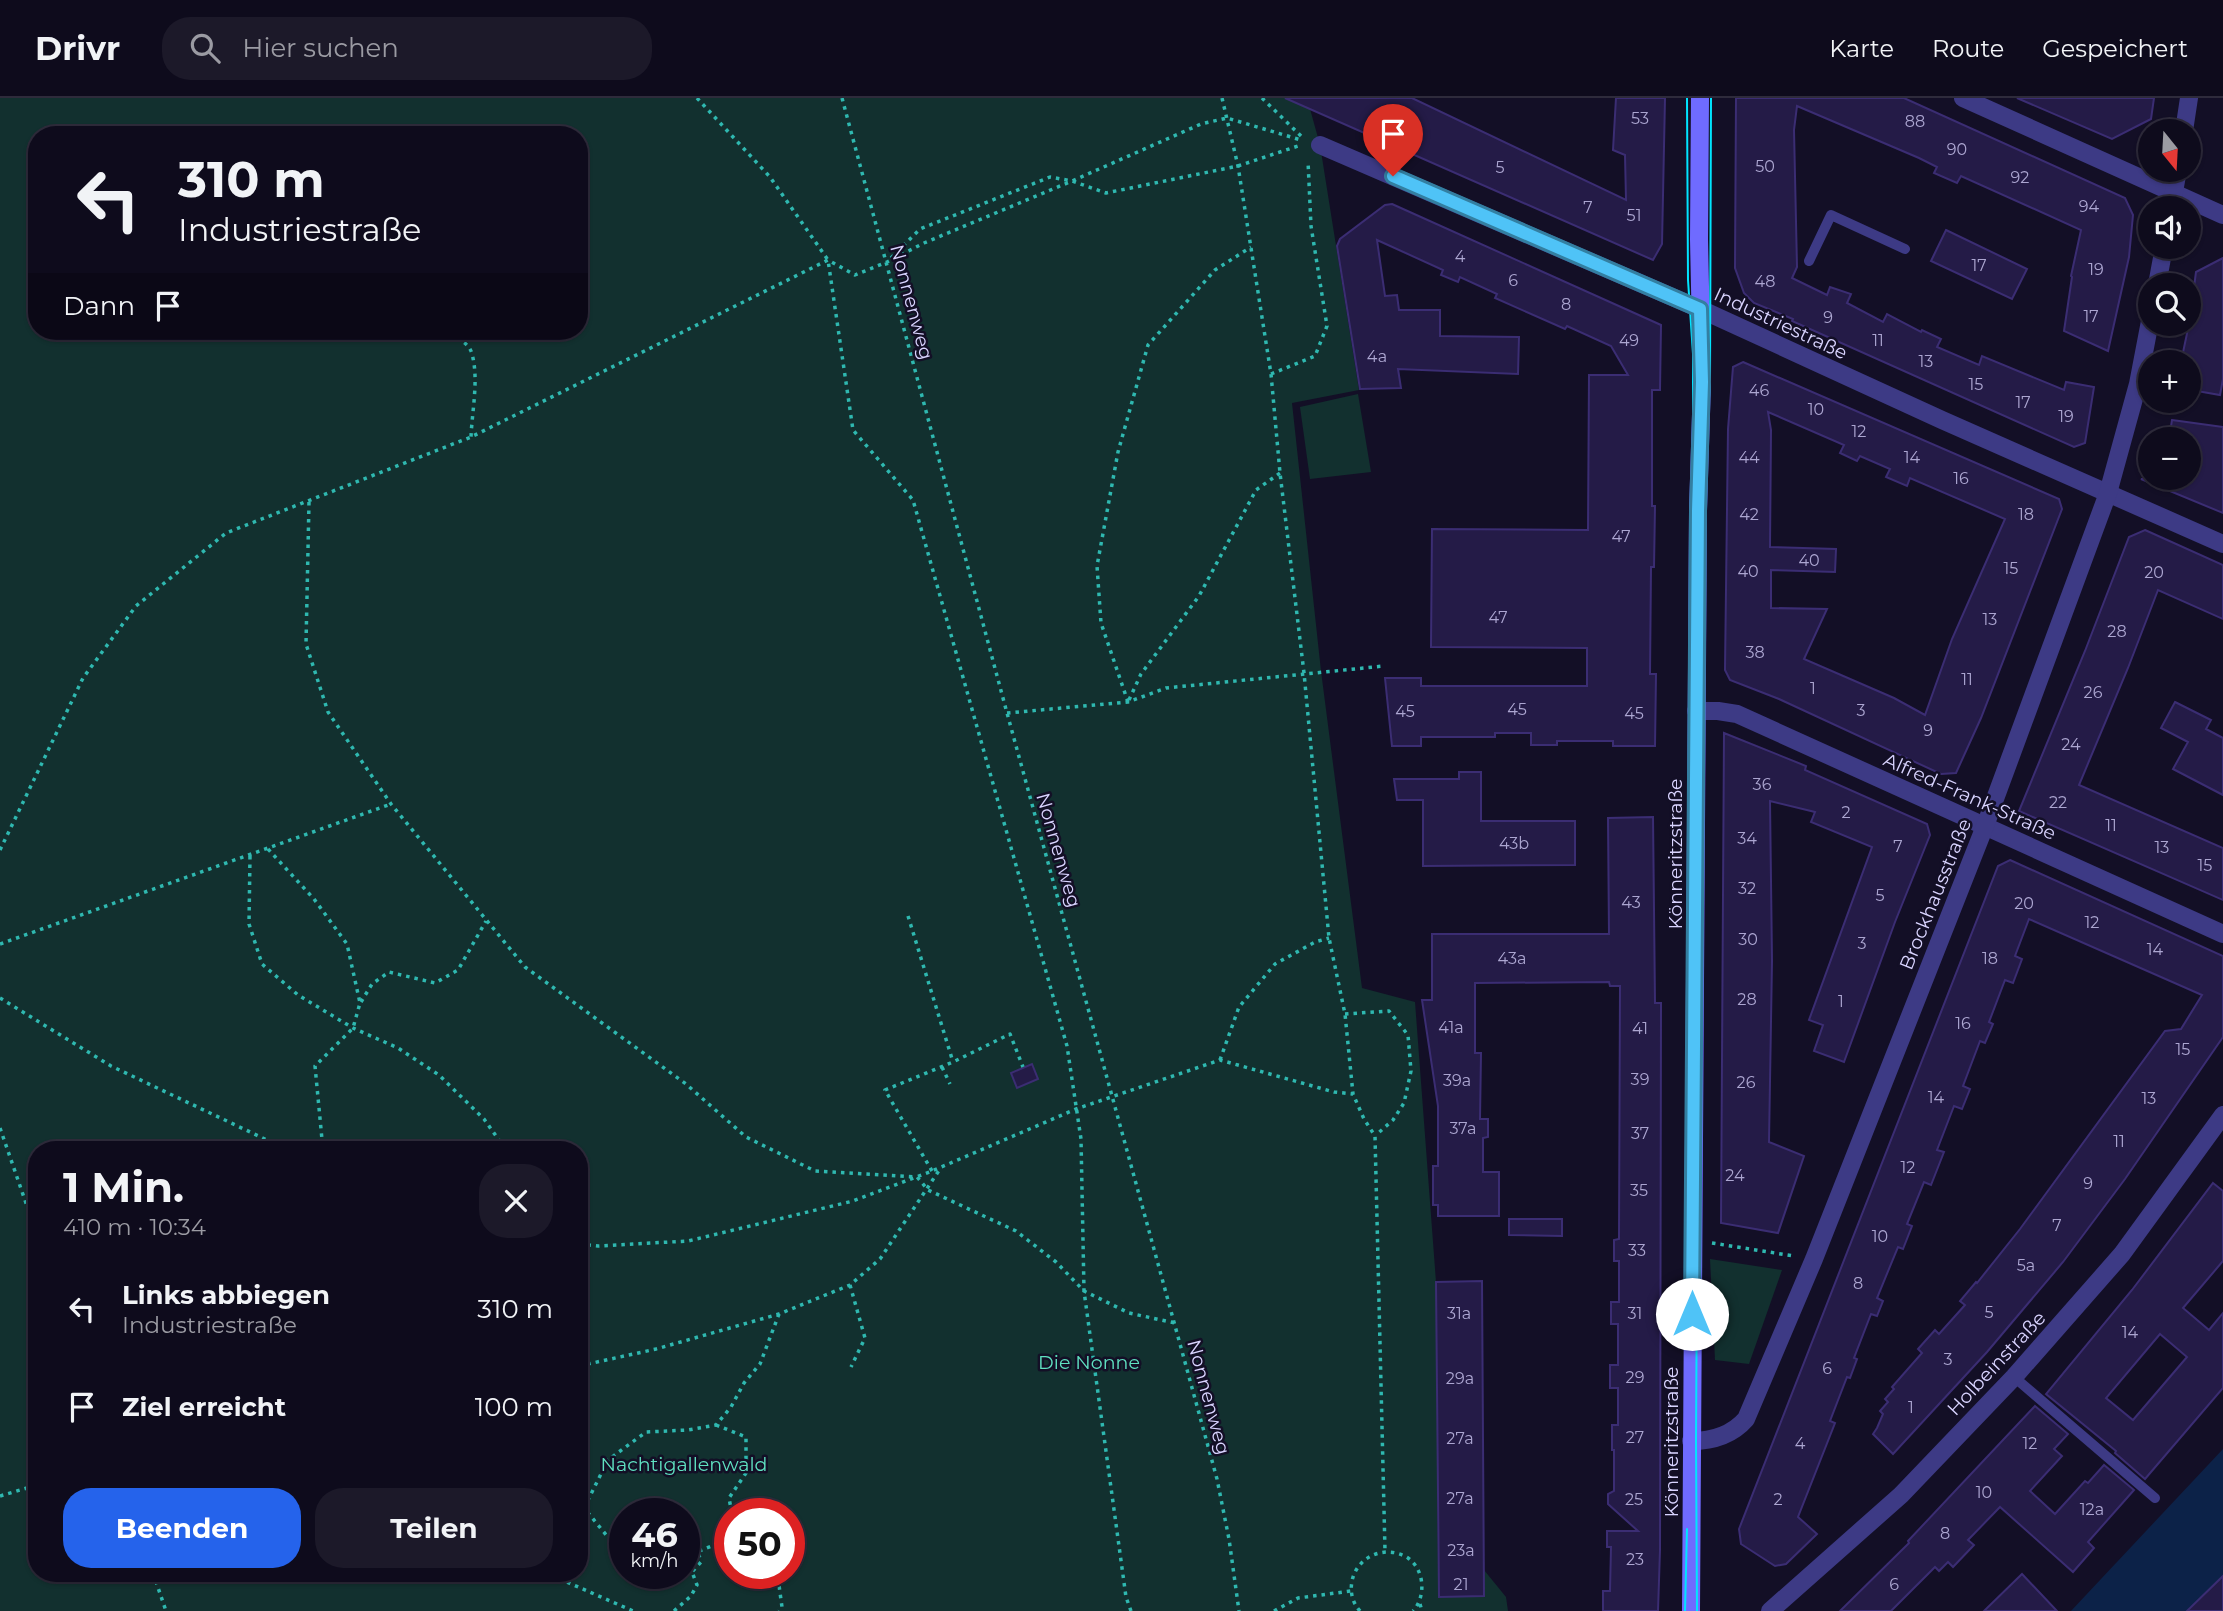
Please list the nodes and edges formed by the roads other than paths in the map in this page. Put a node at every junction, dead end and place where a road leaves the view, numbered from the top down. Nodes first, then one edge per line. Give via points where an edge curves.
1 (1700, 98) edge
2 (1963, 98) edge
3 (2189, 98) edge
4 (2186, 119) edge
5 (1314, 144) road end
6 (2163, 196) edge
7 (2201, 209) edge
8 (2223, 215) edge
9 (1905, 249) dead end
10 (1809, 261) dead end
11 (1700, 309) junction
12 (2147, 336) edge
13 (2108, 493) junction
14 (2223, 544) edge
15 (1696, 711) junction
16 (1985, 825) junction
17 (2223, 933) edge
18 (2223, 1115) edge
19 (2014, 1377) junction
20 (1691, 1441) junction
21 (2155, 1498) dead end
22 (1691, 1611) edge
23 (1770, 1611) edge

1 - 11 main road, Könneritzstraße
2 - 6 street
3 - 4 street
5 - 11 street, Industriestraße
7 - 8 street
9 - 10 lane via 1831,215
11 - 13 street, Industriestraße
11 - 15 main road, Könneritzstraße
12 - 13 street, Brockhausstraße
13 - 14 street, Industriestraße
13 - 16 street, Brockhausstraße
15 - 16 street, Alfred-Frank-Straße via 1737,714
15 - 20 main road, Könneritzstraße
16 - 17 street, Alfred-Frank-Straße
16 - 20 street, Brockhausstraße via 1746,1419 1726,1436
18 - 19 street, Holbeinstraße via 2122,1254
19 - 21 lane
19 - 23 street, Holbeinstraße via 1901,1495
20 - 22 main road, Könneritzstraße

